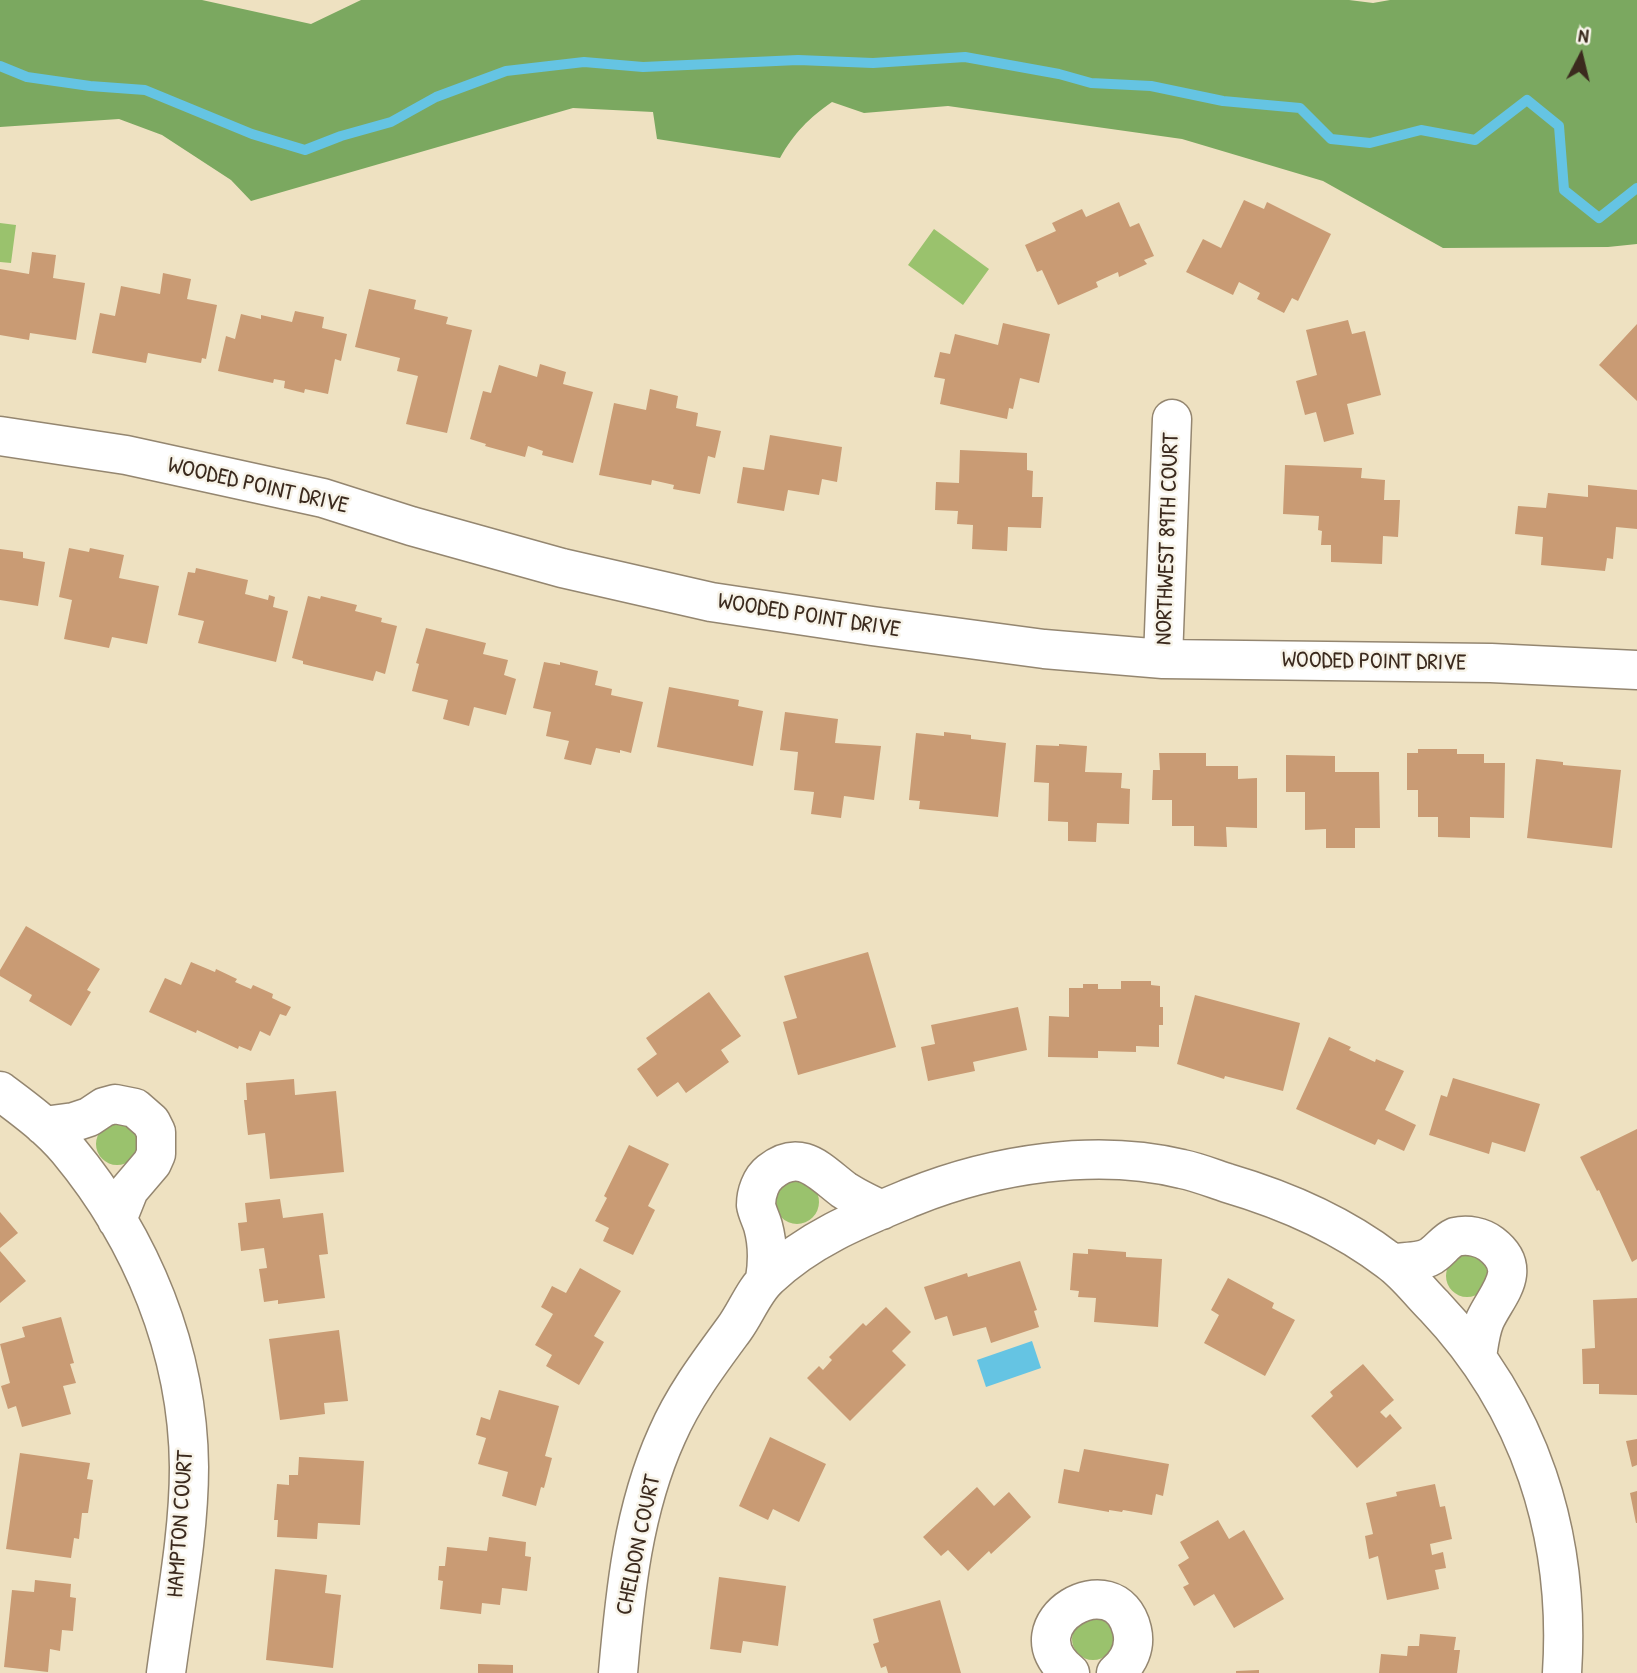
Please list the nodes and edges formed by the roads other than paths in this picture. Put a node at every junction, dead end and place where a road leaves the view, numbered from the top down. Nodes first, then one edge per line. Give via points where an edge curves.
1 (1172, 419) dead end
2 (0, 436) edge
3 (1163, 659) junction
4 (1637, 670) edge
5 (0, 1091) edge
6 (44, 1126) junction
7 (882, 1210) junction
8 (117, 1220) junction
9 (1392, 1263) junction
10 (765, 1279) junction
11 (1477, 1357) junction
12 (166, 1673) edge
13 (618, 1673) edge
14 (1070, 1673) edge
15 (1116, 1673) edge
16 (1562, 1673) edge

1 - 3 street, NORTHWEST 89TH COURT
2 - 3 street, WOODED POINT DRIVE via 126,456 323,498 562,568 711,602 1044,649
3 - 4 street, WOODED POINT DRIVE via 1491,663
5 - 6 street, HAMPTON COURT
6 - 8 street, HAMPTON COURT via 67,1149
6 - 8 street via 89,1118 115,1104 135,1108 151,1122 156,1154 129,1190
7 - 9 street, CHELDON COURT via 942,1185 999,1170 1057,1162 1120,1161 1168,1167 1265,1194 1319,1218
7 - 10 street, CHELDON COURT via 821,1238
7 - 10 street, CHELDON COURT via 847,1192 818,1167 801,1162 783,1164 758,1188 756,1206 768,1261
8 - 12 street, HAMPTON COURT via 153,1290 173,1348 184,1406 189,1468
9 - 11 street, CHELDON COURT
9 - 11 street via 1433,1255 1456,1237 1485,1240 1497,1249 1507,1276 1479,1337
10 - 13 street, CHELDON COURT via 698,1377 667,1435 644,1495 629,1571
11 - 16 street, CHELDON COURT via 1530,1452 1548,1506 1561,1567
14 - 15 street via 1052,1648 1052,1634 1066,1609 1092,1599 1116,1606 1131,1626 1132,1651

